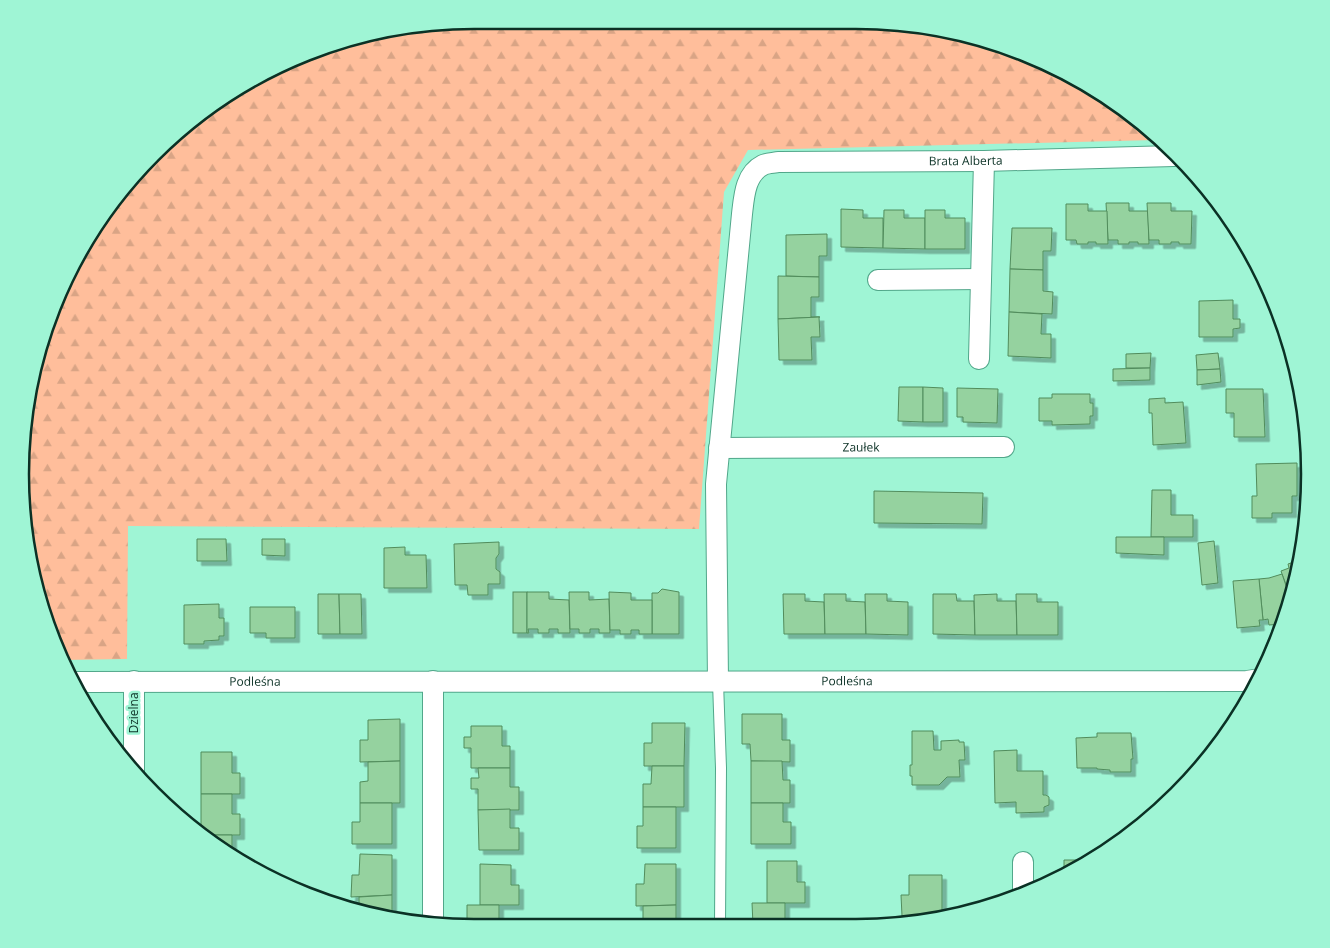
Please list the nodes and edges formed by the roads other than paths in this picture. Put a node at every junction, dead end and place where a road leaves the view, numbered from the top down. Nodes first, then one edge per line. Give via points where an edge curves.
1 (1168, 156) edge
2 (984, 161) junction
3 (981, 279) junction
4 (878, 280) dead end
5 (980, 359) dead end
6 (1004, 447) dead end
7 (719, 448) junction
8 (1250, 680) edge
9 (134, 681) junction
10 (434, 681) junction
11 (80, 682) edge
12 (718, 682) junction
13 (134, 762) edge
14 (1023, 862) dead end
15 (1023, 886) edge
16 (433, 917) edge
17 (720, 919) edge

1 - 2 street, Brata Alberta
2 - 3 street
2 - 7 street, Brata Alberta via 778,162 757,170 745,188
3 - 4 street
3 - 5 street
6 - 7 street, Zaułek
7 - 12 street via 716,484
8 - 12 street, Podleśna
9 - 10 street, Podleśna
9 - 11 street, Podleśna
9 - 13 street, Dzielna
10 - 12 street, Podleśna
10 - 16 street
12 - 17 lane
14 - 15 street

